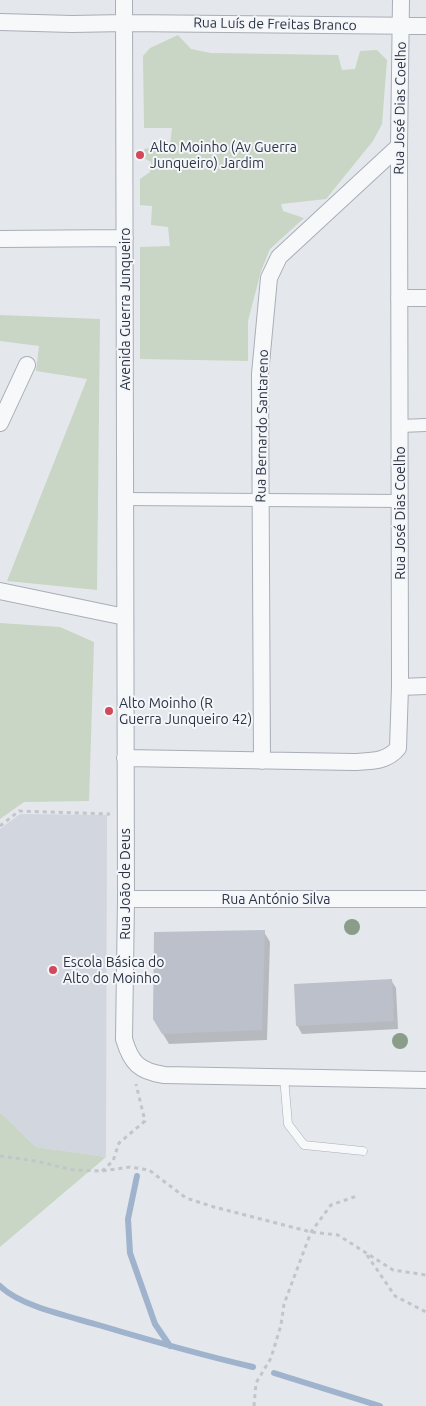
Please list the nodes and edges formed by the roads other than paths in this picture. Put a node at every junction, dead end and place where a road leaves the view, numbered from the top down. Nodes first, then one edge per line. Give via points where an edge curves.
1 (124, 0) edge
2 (401, 0) edge
3 (0, 22) edge
4 (125, 23) junction
5 (401, 26) junction
6 (426, 26) edge
7 (399, 146) junction
8 (125, 238) junction
9 (0, 239) edge
10 (399, 298) junction
11 (426, 298) edge
12 (27, 365) dead end
13 (0, 423) edge
14 (426, 425) edge
15 (400, 426) junction
16 (125, 499) junction
17 (260, 501) junction
18 (400, 501) junction
19 (0, 591) edge
20 (124, 617) junction
21 (426, 686) edge
22 (400, 687) junction
23 (125, 758) junction
24 (262, 761) junction
25 (126, 899) junction
26 (426, 900) edge
27 (284, 1077) junction
28 (426, 1080) edge
29 (363, 1151) dead end

1 - 4 street, Avenida Guerra Junqueiro
2 - 5 street, Rua José Dias Coelho
3 - 4 street, Rua Luís de Freitas Branco
4 - 5 street, Rua Luís de Freitas Branco
4 - 8 street, Avenida Guerra Junqueiro
5 - 6 street, Rua Luís de Freitas Branco
5 - 7 street, Rua José Dias Coelho
7 - 10 street, Rua José Dias Coelho
7 - 17 street, Rua Bernardo Santareno via 279,257 269,278 260,374
8 - 9 street
8 - 16 street, Avenida Guerra Junqueiro
10 - 11 street
10 - 15 street, Rua José Dias Coelho
12 - 13 street
14 - 15 street
15 - 18 street, Rua José Dias Coelho
16 - 17 street
16 - 20 street, Avenida Guerra Junqueiro
17 - 18 street
17 - 24 street, Rua Bernardo Santareno
18 - 22 street, Rua José Dias Coelho
19 - 20 street
20 - 23 street, Rua João de Deus
21 - 22 street
22 - 24 street, Rua José Dias Coelho via 398,748 392,755 354,762
23 - 24 street, Rua José Dias Coelho
23 - 25 street, Rua João de Deus
25 - 26 street, Rua António Silva
25 - 27 street, Rua João de Deus via 124,1039 133,1062 152,1073 164,1075
27 - 28 street, Rua João de Deus
27 - 29 lane via 288,1124 304,1145

